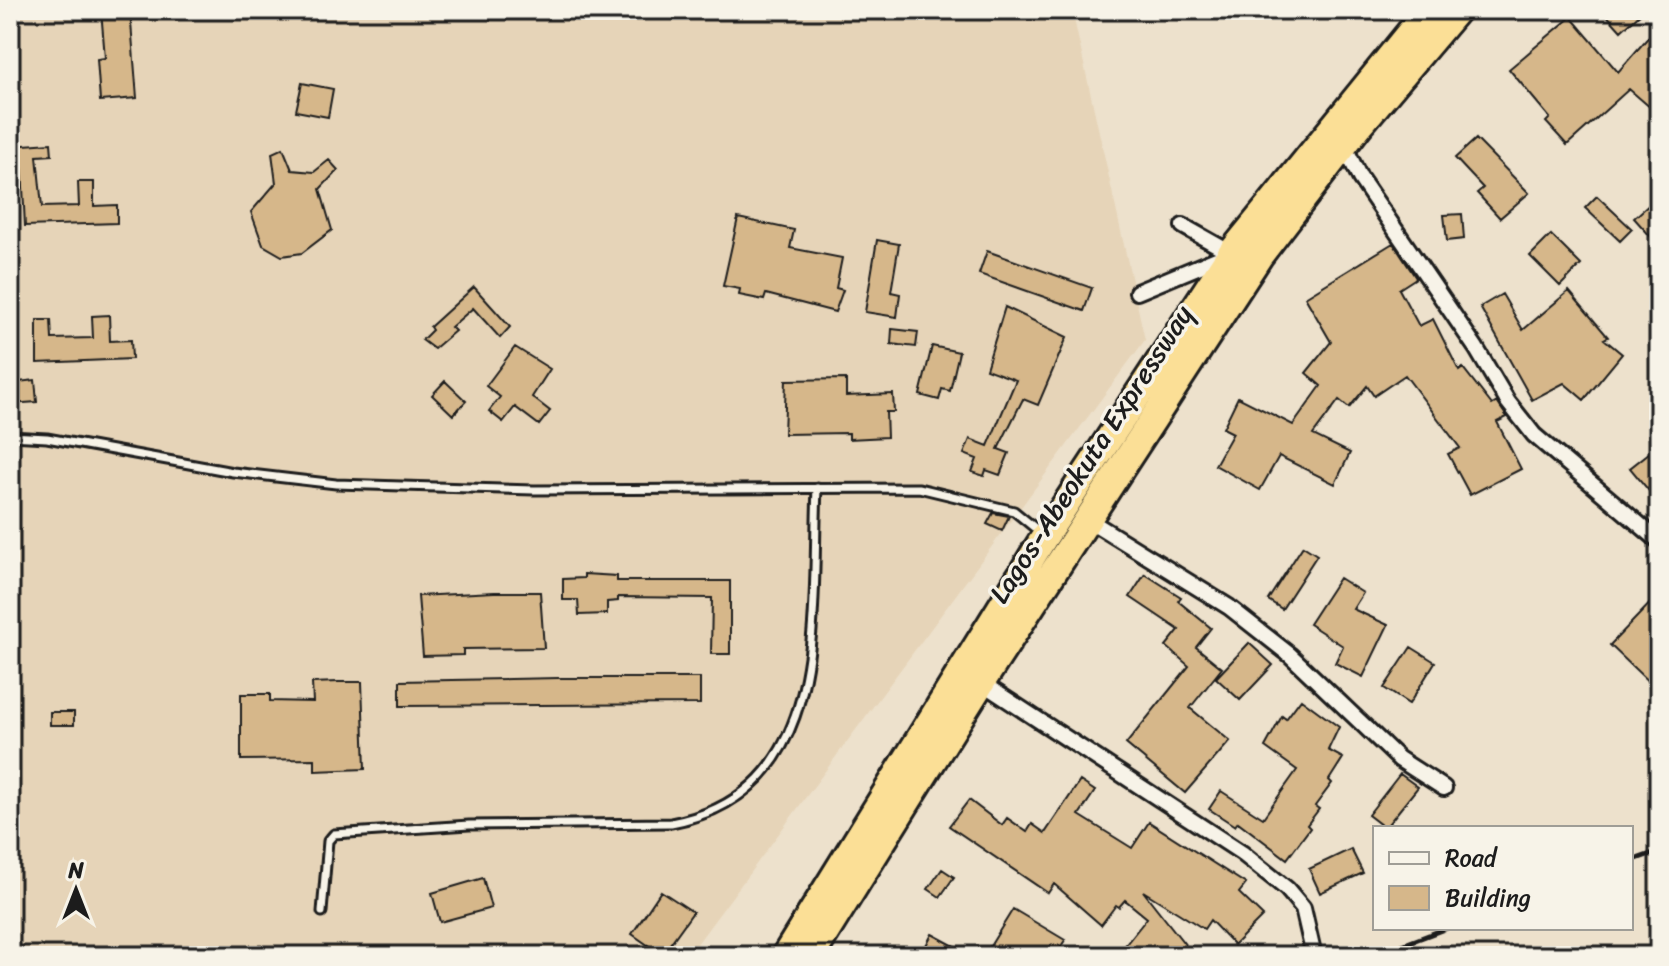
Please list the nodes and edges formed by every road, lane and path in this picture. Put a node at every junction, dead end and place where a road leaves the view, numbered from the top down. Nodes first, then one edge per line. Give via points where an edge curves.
1 (1428, 10) edge
2 (1457, 10) edge
3 (1344, 145) junction
4 (1183, 226) dead end
5 (1231, 253) junction
6 (1137, 292) dead end
7 (10, 436) edge
8 (817, 488) junction
9 (1087, 519) junction
10 (1045, 536) junction
11 (1659, 541) edge
12 (983, 680) junction
13 (1444, 788) dead end
14 (322, 912) dead end
15 (785, 956) edge
16 (811, 956) edge
17 (1314, 956) edge

1 - 5 highway, Lagos-Abeokuta Expressway
2 - 3 highway, Lagos-Abeokuta Expressway
3 - 9 highway, Lagos-Abeokuta Expressway via 1260,255
3 - 11 street via 1360,178 1534,435
4 - 5 street
5 - 6 street
5 - 10 highway, Lagos-Abeokuta Expressway
7 - 8 lane via 336,484 534,490
8 - 10 lane via 919,488 958,495 1014,511
8 - 14 lane via 809,662 785,747 761,779 712,812 671,823 469,825 334,834 328,841
9 - 12 highway, Lagos-Abeokuta Expressway
9 - 13 street via 1229,607 1290,655 1399,759
10 - 15 highway, Lagos-Abeokuta Expressway
12 - 16 highway, Lagos-Abeokuta Expressway
12 - 17 street via 1242,853 1287,889 1303,908

